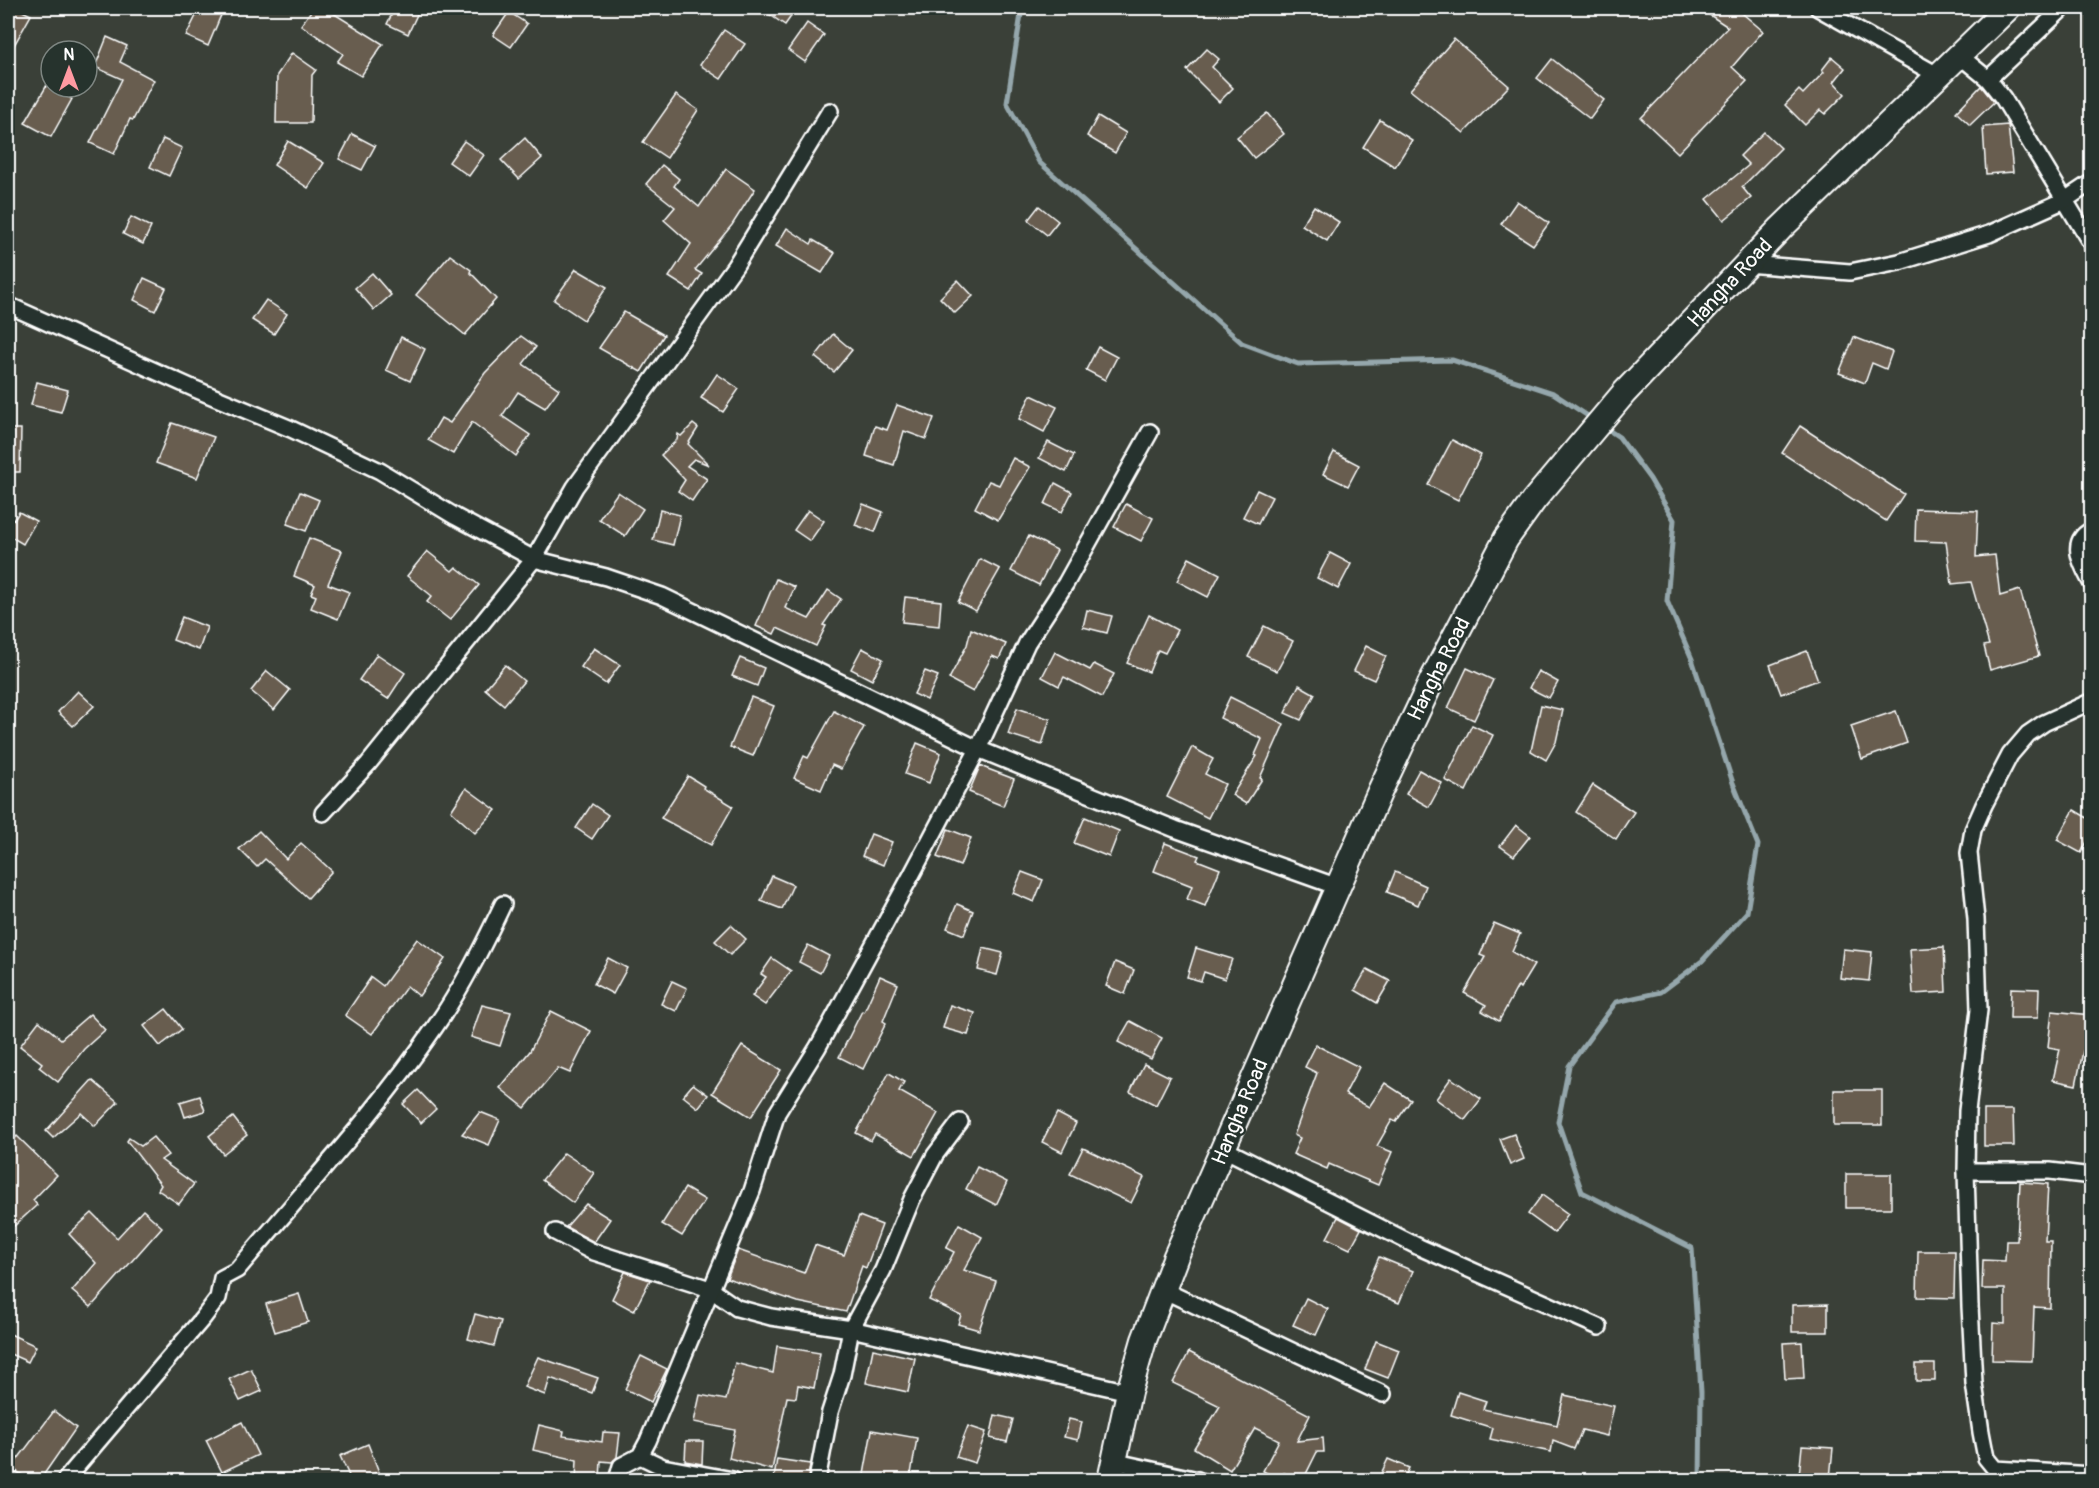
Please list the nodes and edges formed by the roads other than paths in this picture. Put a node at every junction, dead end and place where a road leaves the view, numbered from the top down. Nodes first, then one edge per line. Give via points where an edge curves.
1 (1818, 8) edge
2 (2008, 8) edge
3 (2063, 8) edge
4 (1960, 56) junction
5 (1940, 76) junction
6 (1988, 79) junction
7 (830, 111) dead end
8 (2091, 182) edge
9 (2065, 200) junction
10 (2091, 245) edge
11 (1747, 264) junction
12 (8, 305) edge
13 (1150, 432) dead end
14 (2091, 530) edge
15 (534, 559) junction
16 (2091, 584) edge
17 (2091, 701) edge
18 (978, 749) junction
19 (323, 813) dead end
20 (1338, 887) junction
21 (503, 903) dead end
22 (960, 1122) dead end
23 (1224, 1149) junction
24 (1966, 1171) junction
25 (2091, 1176) edge
26 (555, 1232) dead end
27 (710, 1289) junction
28 (1163, 1290) junction
29 (1599, 1327) dead end
30 (851, 1329) junction
31 (1128, 1392) junction
32 (1383, 1394) dead end
33 (640, 1456) junction
34 (1111, 1471) edge
35 (1995, 1475) edge
36 (2091, 1475) edge
37 (65, 1480) edge
38 (616, 1480) edge
39 (726, 1480) edge
40 (817, 1480) edge
41 (1198, 1480) edge

1 - 5 street
2 - 4 highway, Hangha Road
3 - 6 street
4 - 5 highway, Hangha Road
4 - 6 street
5 - 11 highway, Hangha Road
6 - 9 street
7 - 15 street via 735,266 575,487
8 - 9 street
9 - 10 street
9 - 11 street via 1956,246 1850,272
11 - 20 highway, Hangha Road via 1578,445 1506,539 1427,690
12 - 15 street via 369,466
13 - 18 street via 1066,583 1027,643
14 - 16 street via 2078,545 2079,559
15 - 18 street via 662,596
15 - 19 street via 368,764
17 - 24 street via 2028,734 2006,763 1973,830 1969,853 1979,1010 1967,1111
18 - 20 street via 1175,830
18 - 27 street via 818,1047 777,1113 752,1191
20 - 23 highway, Hangha Road
21 - 37 street via 477,958 436,1026 394,1083 237,1270 222,1278 218,1298 203,1318
22 - 30 street via 912,1199 883,1270
23 - 28 highway, Hangha Road
23 - 29 street via 1419,1247
24 - 25 street via 2050,1171
24 - 35 street via 1974,1383 1986,1458
26 - 27 street via 591,1251
27 - 30 street via 737,1308
27 - 33 street
28 - 31 highway, Hangha Road
28 - 32 street
30 - 31 street
30 - 40 street
31 - 34 highway, Hangha Road
33 - 38 street via 621,1466
33 - 39 street via 663,1467
34 - 41 street
35 - 36 street

